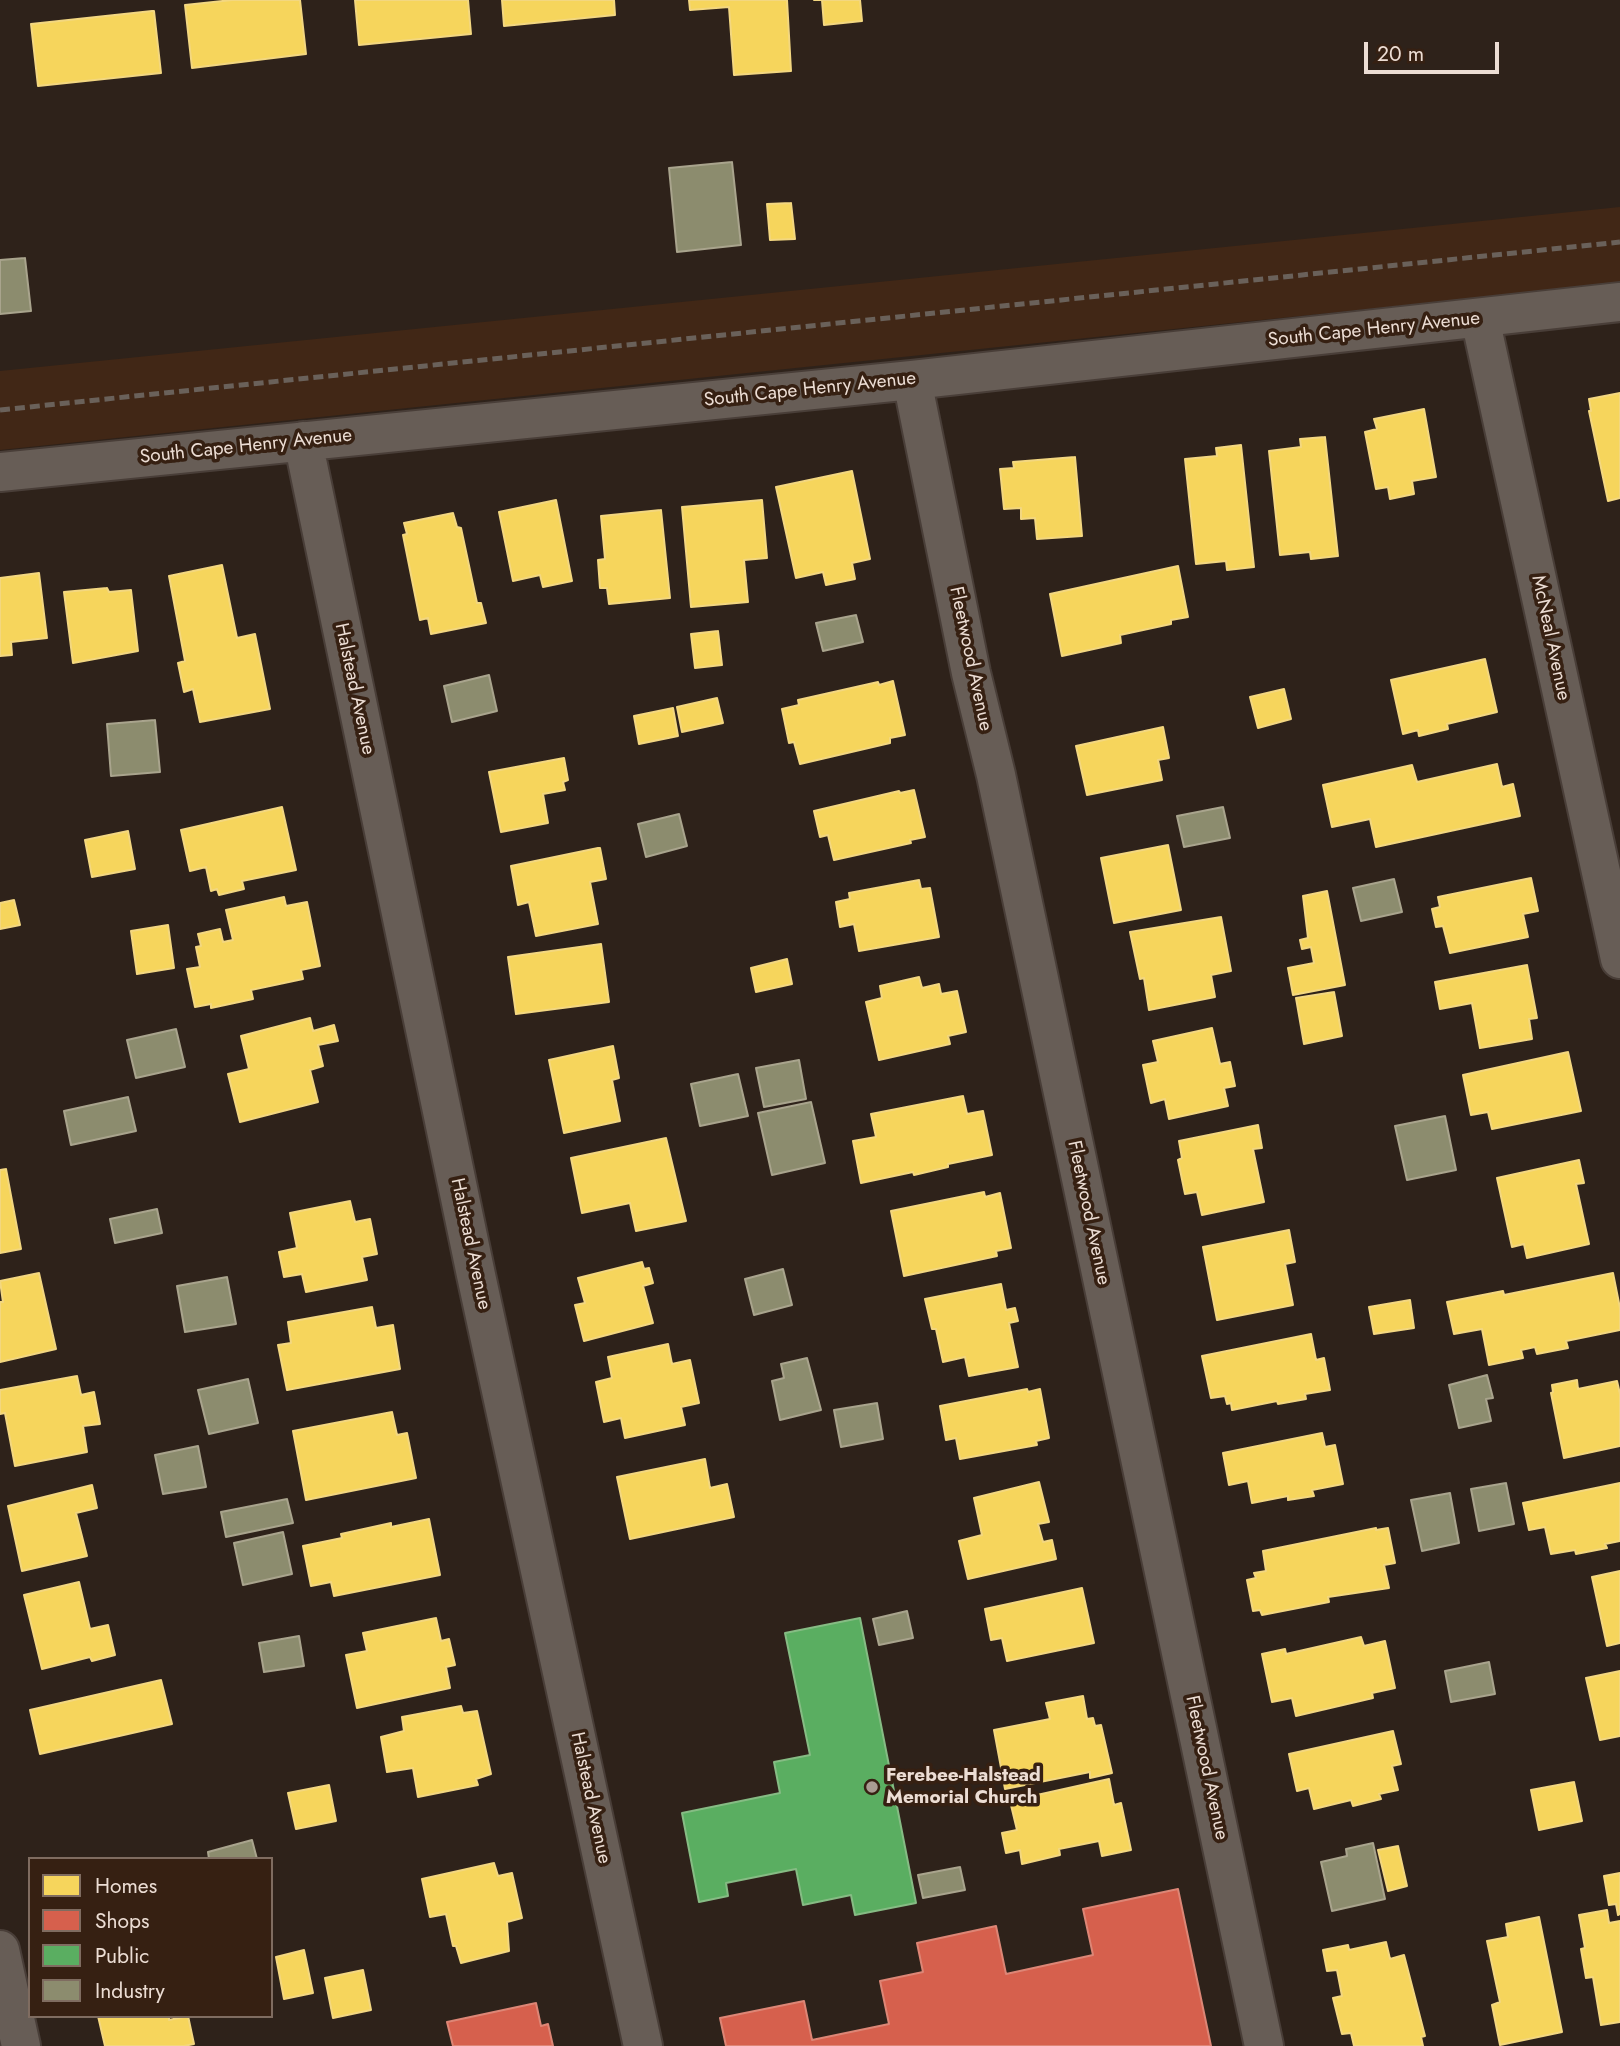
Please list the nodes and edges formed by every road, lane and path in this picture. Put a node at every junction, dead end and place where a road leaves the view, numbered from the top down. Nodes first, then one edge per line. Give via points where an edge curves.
1 (1620, 302) edge
2 (1480, 318) junction
3 (912, 380) junction
4 (303, 441) junction
5 (0, 472) edge
6 (1620, 959) edge
7 (0, 1950) edge
8 (21, 2046) edge
9 (643, 2046) edge
10 (1264, 2046) edge

1 - 2 street, South Cape Henry Avenue
2 - 3 street, South Cape Henry Avenue
2 - 6 street, McNeal Avenue
3 - 4 street, South Cape Henry Avenue
3 - 10 street, Fleetwood Avenue
4 - 5 street, South Cape Henry Avenue
4 - 9 street, Halstead Avenue via 476,1275
7 - 8 street

